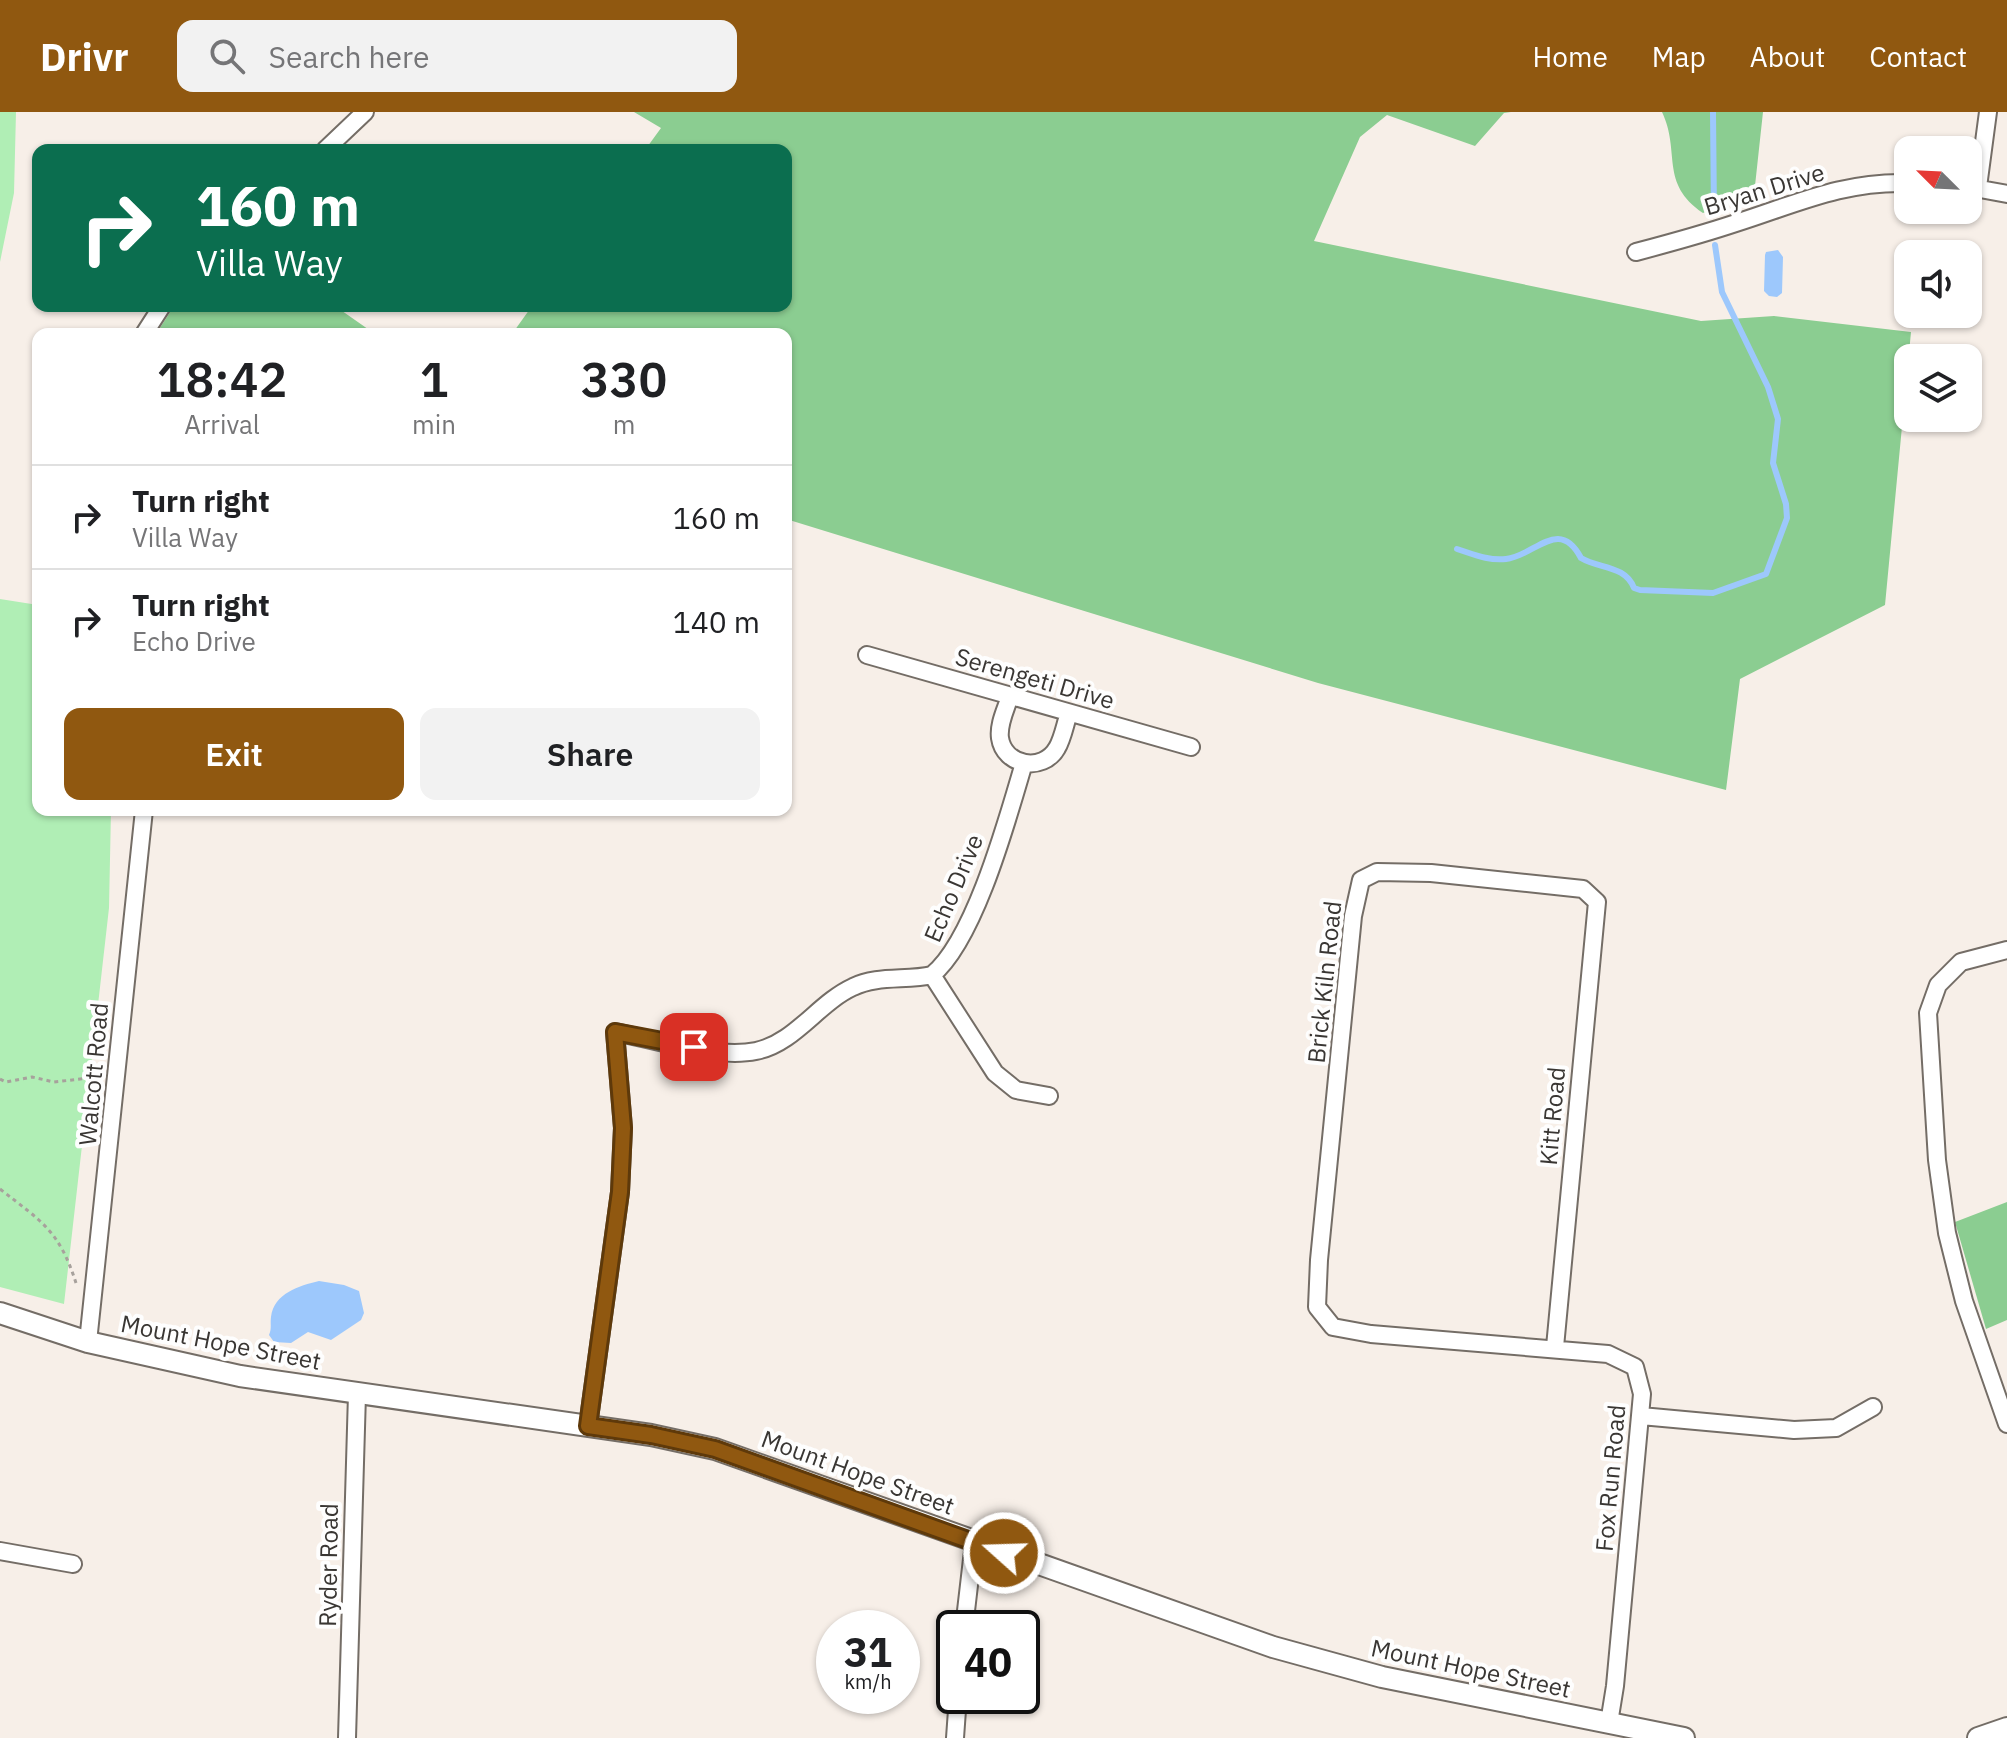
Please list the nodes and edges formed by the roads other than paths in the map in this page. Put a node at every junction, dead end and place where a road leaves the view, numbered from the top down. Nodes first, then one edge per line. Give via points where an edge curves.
1 (365, 112) edge
2 (1988, 112) edge
3 (1982, 142) edge
4 (331, 144) edge
5 (1894, 182) edge
6 (1982, 189) edge
7 (2007, 194) edge
8 (1636, 252) dead end
9 (867, 655) dead end
10 (1010, 696) junction
11 (1069, 713) junction
12 (1191, 747) dead end
13 (1024, 763) junction
14 (143, 816) edge
15 (1588, 893) joint
16 (2007, 950) edge
17 (932, 975) junction
18 (1049, 1096) dead end
19 (0, 1313) edge
20 (1324, 1317) joint
21 (88, 1342) junction
22 (1555, 1347) junction
23 (357, 1394) junction
24 (1873, 1407) dead end
25 (1641, 1416) junction
26 (2007, 1424) edge
27 (588, 1426) junction
28 (974, 1542) junction
29 (0, 1551) edge
30 (73, 1564) dead end
31 (966, 1610) edge
32 (957, 1714) edge
33 (1609, 1723) junction
34 (2007, 1728) edge
35 (347, 1738) edge
36 (955, 1738) edge
37 (1684, 1738) edge
38 (1978, 1738) edge

1 - 4 street
2 - 3 street
5 - 8 street, Bryan Drive via 1819,193
6 - 7 street
9 - 10 street, Serengeti Drive
10 - 11 street, Serengeti Drive
10 - 13 street via 999,735 1009,756
11 - 12 street, Serengeti Drive
11 - 13 street via 1051,756
13 - 17 street, Echo Drive via 984,885 952,955
14 - 21 street, Walcott Road
15 - 20 street, Brick Kiln Road via 1431,873 1377,872 1361,880 1319,1260 1317,1307
15 - 22 street, Kitt Road via 1597,902
16 - 26 street via 1961,962 1938,985 1928,1013 1947,1233 1964,1301
17 - 18 street via 995,1073 1016,1090
17 - 27 street, Echo Drive via 856,985 759,1051 721,1052 615,1032 623,1128 620,1192
19 - 21 street, Mount Hope Street
20 - 22 street, Fox Run Road via 1333,1327 1371,1334
21 - 23 street, Mount Hope Street via 240,1376
22 - 25 street, Fox Run Road via 1608,1354 1635,1367
23 - 27 street, Mount Hope Street
23 - 35 street, Ryder Road
24 - 25 street via 1836,1428
25 - 33 street, Fox Run Road
27 - 28 street, Mount Hope Street via 715,1449
28 - 31 street
28 - 33 street, Mount Hope Street via 1314,1659
29 - 30 street
32 - 36 street
33 - 37 street, Mount Hope Street
34 - 38 street

